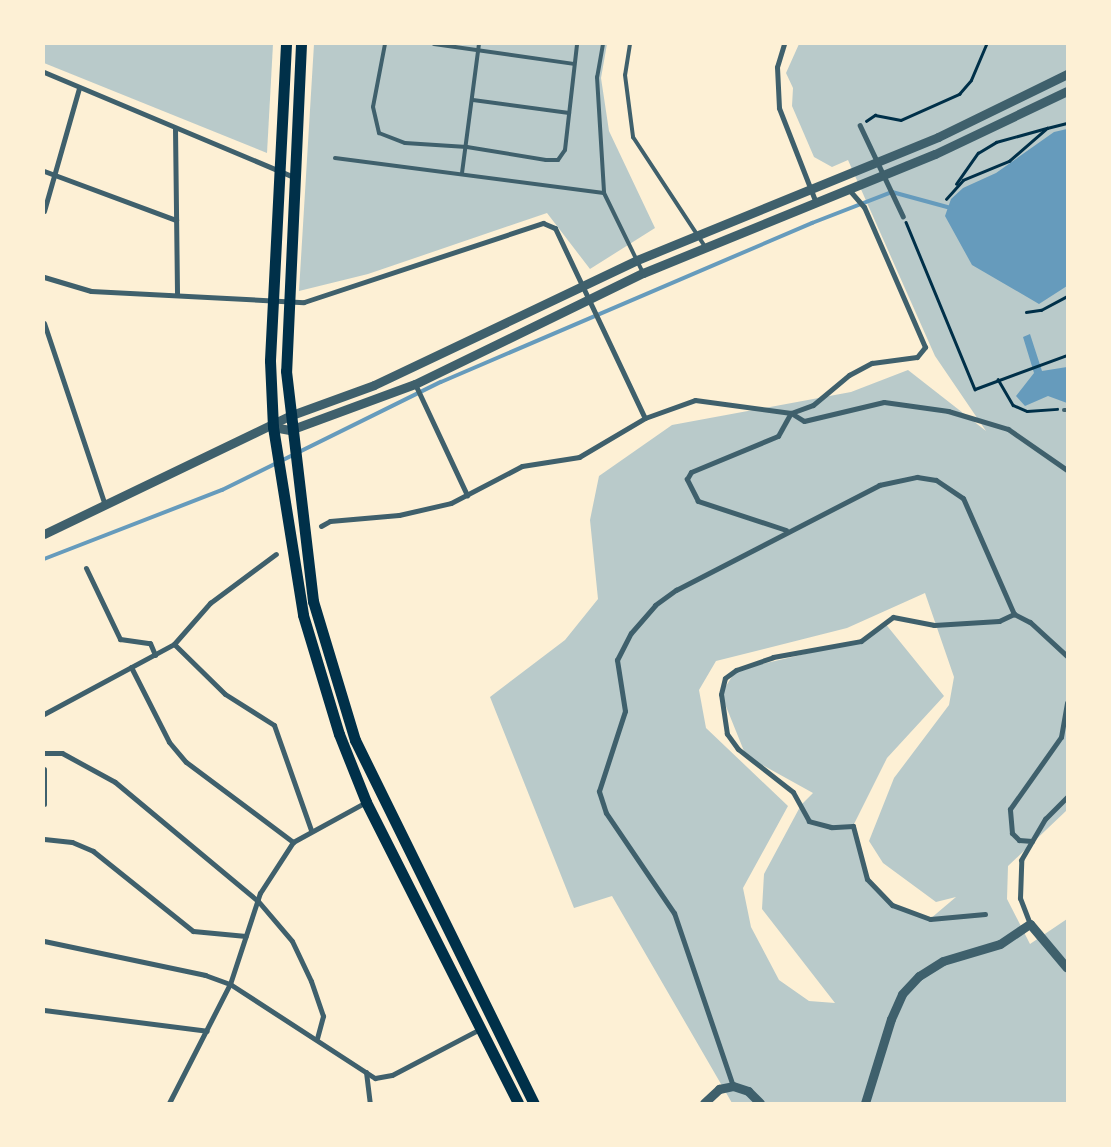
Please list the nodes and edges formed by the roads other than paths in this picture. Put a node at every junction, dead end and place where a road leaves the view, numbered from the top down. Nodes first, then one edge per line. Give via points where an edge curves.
1 (286, 44) edge
2 (301, 44) edge
3 (385, 44) edge
4 (434, 44) edge
5 (479, 44) edge
6 (577, 44) edge
7 (603, 44) edge
8 (630, 44) edge
9 (784, 44) edge
10 (478, 50) junction
11 (574, 64) junction
12 (44, 72) edge
13 (1067, 74) edge
14 (79, 88) junction
15 (1067, 91) edge
16 (473, 100) junction
17 (569, 113) junction
18 (860, 125) road end
19 (175, 128) junction
20 (467, 147) junction
21 (335, 158) dead end
22 (44, 171) edge
23 (278, 171) junction
24 (462, 173) junction
25 (54, 175) junction
26 (291, 176) junction
27 (810, 189) junction
28 (848, 190) junction
29 (604, 193) junction
30 (816, 203) junction
31 (44, 211) edge
32 (903, 216) road end
33 (176, 220) junction
34 (698, 234) junction
35 (706, 248) junction
36 (637, 260) junction
37 (644, 273) junction
38 (44, 277) edge
39 (583, 285) junction
40 (177, 295) junction
41 (590, 299) junction
42 (271, 300) junction
43 (287, 301) junction
44 (44, 323) edge
45 (46, 336) edge
46 (415, 384) junction
47 (791, 413) junction
48 (289, 416) junction
49 (645, 418) junction
50 (273, 427) junction
51 (290, 430) junction
52 (1067, 470) edge
53 (467, 495) junction
54 (105, 505) junction
55 (321, 526) dead end
56 (786, 530) junction
57 (44, 534) edge
58 (276, 554) dead end
59 (86, 568) dead end
60 (1014, 614) junction
61 (174, 644) junction
62 (154, 655) junction
63 (1067, 656) edge
64 (131, 667) junction
65 (1067, 703) edge
66 (44, 714) edge
67 (44, 753) edge
68 (44, 769) edge
69 (1067, 797) edge
70 (366, 802) junction
71 (44, 804) edge
72 (312, 830) junction
73 (44, 839) edge
74 (1032, 841) junction
75 (293, 842) junction
76 (258, 901) junction
77 (985, 914) dead end
78 (1030, 924) junction
79 (246, 936) junction
80 (44, 941) edge
81 (1067, 968) edge
82 (230, 984) junction
83 (44, 1010) edge
84 (480, 1029) junction
85 (206, 1031) junction
86 (317, 1038) junction
87 (366, 1072) junction
88 (733, 1086) junction
89 (169, 1103) edge
90 (370, 1103) edge
91 (518, 1103) edge
92 (534, 1103) edge
93 (704, 1103) edge
94 (760, 1103) edge
95 (865, 1103) edge

1 - 23 highway
2 - 26 highway
3 - 20 lane via 374,106 379,133 405,143
4 - 10 lane
5 - 10 lane
6 - 11 lane
7 - 29 lane via 597,77
8 - 34 lane via 626,75 633,137
9 - 27 street via 777,67 779,108
10 - 11 lane
10 - 16 lane
11 - 17 lane
12 - 14 street
13 - 27 street via 946,133
14 - 19 street
14 - 25 street
15 - 28 street via 990,130
16 - 17 lane
16 - 20 lane
17 - 20 lane via 565,150 558,160
18 - 32 street
19 - 23 street
19 - 33 street
20 - 24 lane
21 - 24 lane
22 - 25 street
23 - 26 street
23 - 42 highway
24 - 29 lane
25 - 31 street
25 - 33 street
26 - 43 highway
27 - 30 street
27 - 34 street
28 - 30 street
28 - 47 street via 864,207 925,347 917,356 872,363 849,375 813,405
29 - 36 lane
30 - 35 street
33 - 40 street
34 - 35 lane
34 - 36 street
35 - 37 street
36 - 37 lane
36 - 39 street
37 - 41 street
38 - 40 street via 91,291
39 - 41 street
39 - 43 street via 555,228 543,223 304,302
39 - 48 street via 382,381
40 - 42 street
41 - 46 street
41 - 49 street
42 - 43 street
42 - 50 highway
43 - 48 highway
44 - 45 street
45 - 54 street
46 - 51 street
46 - 53 street
47 - 49 street via 695,400
47 - 52 street via 804,421 828,418 884,402 979,418 1008,429
47 - 56 street via 778,436 691,472 687,479 698,501
48 - 50 street
48 - 51 highway
49 - 53 street via 578,457 522,466
50 - 51 street
50 - 54 street via 197,457
50 - 70 highway via 303,615 336,726
51 - 92 highway via 313,601 343,710 379,794
53 - 55 street via 451,503 399,515 330,521
54 - 57 street
56 - 60 street via 898,478 936,480 963,498 976,520
56 - 88 street via 676,590 655,605 631,633 617,660 624,711 599,791 606,813 674,913
58 - 61 street via 216,598
59 - 62 street via 120,639 150,643
60 - 63 street via 1030,622
60 - 77 street via 999,621 934,626 894,617 861,640 773,657 736,670 726,678 721,694 727,734 738,749 793,792 809,821 831,827 853,826 867,879 892,904 930,919
61 - 62 street
61 - 72 street via 225,694 274,725
62 - 64 street
64 - 66 street
64 - 75 street via 169,742 186,762
65 - 74 street via 1060,737 1010,809 1012,833 1019,840
67 - 76 street via 62,752 115,782
68 - 71 street
69 - 74 street
70 - 72 street
70 - 84 highway
72 - 75 street
73 - 79 street via 72,842 93,851 193,931
74 - 78 street via 1021,860 1020,898
75 - 76 street
76 - 79 street
76 - 86 street via 292,941 311,980 322,1016
78 - 81 street
78 - 95 street via 1000,944 943,961 919,976 902,994
79 - 82 street
80 - 82 street via 205,974
82 - 85 street
82 - 86 street
83 - 85 street
84 - 87 street via 392,1075 374,1078
84 - 91 highway
85 - 89 street
86 - 87 street
87 - 90 street
88 - 93 street via 719,1089
88 - 94 street via 748,1091

